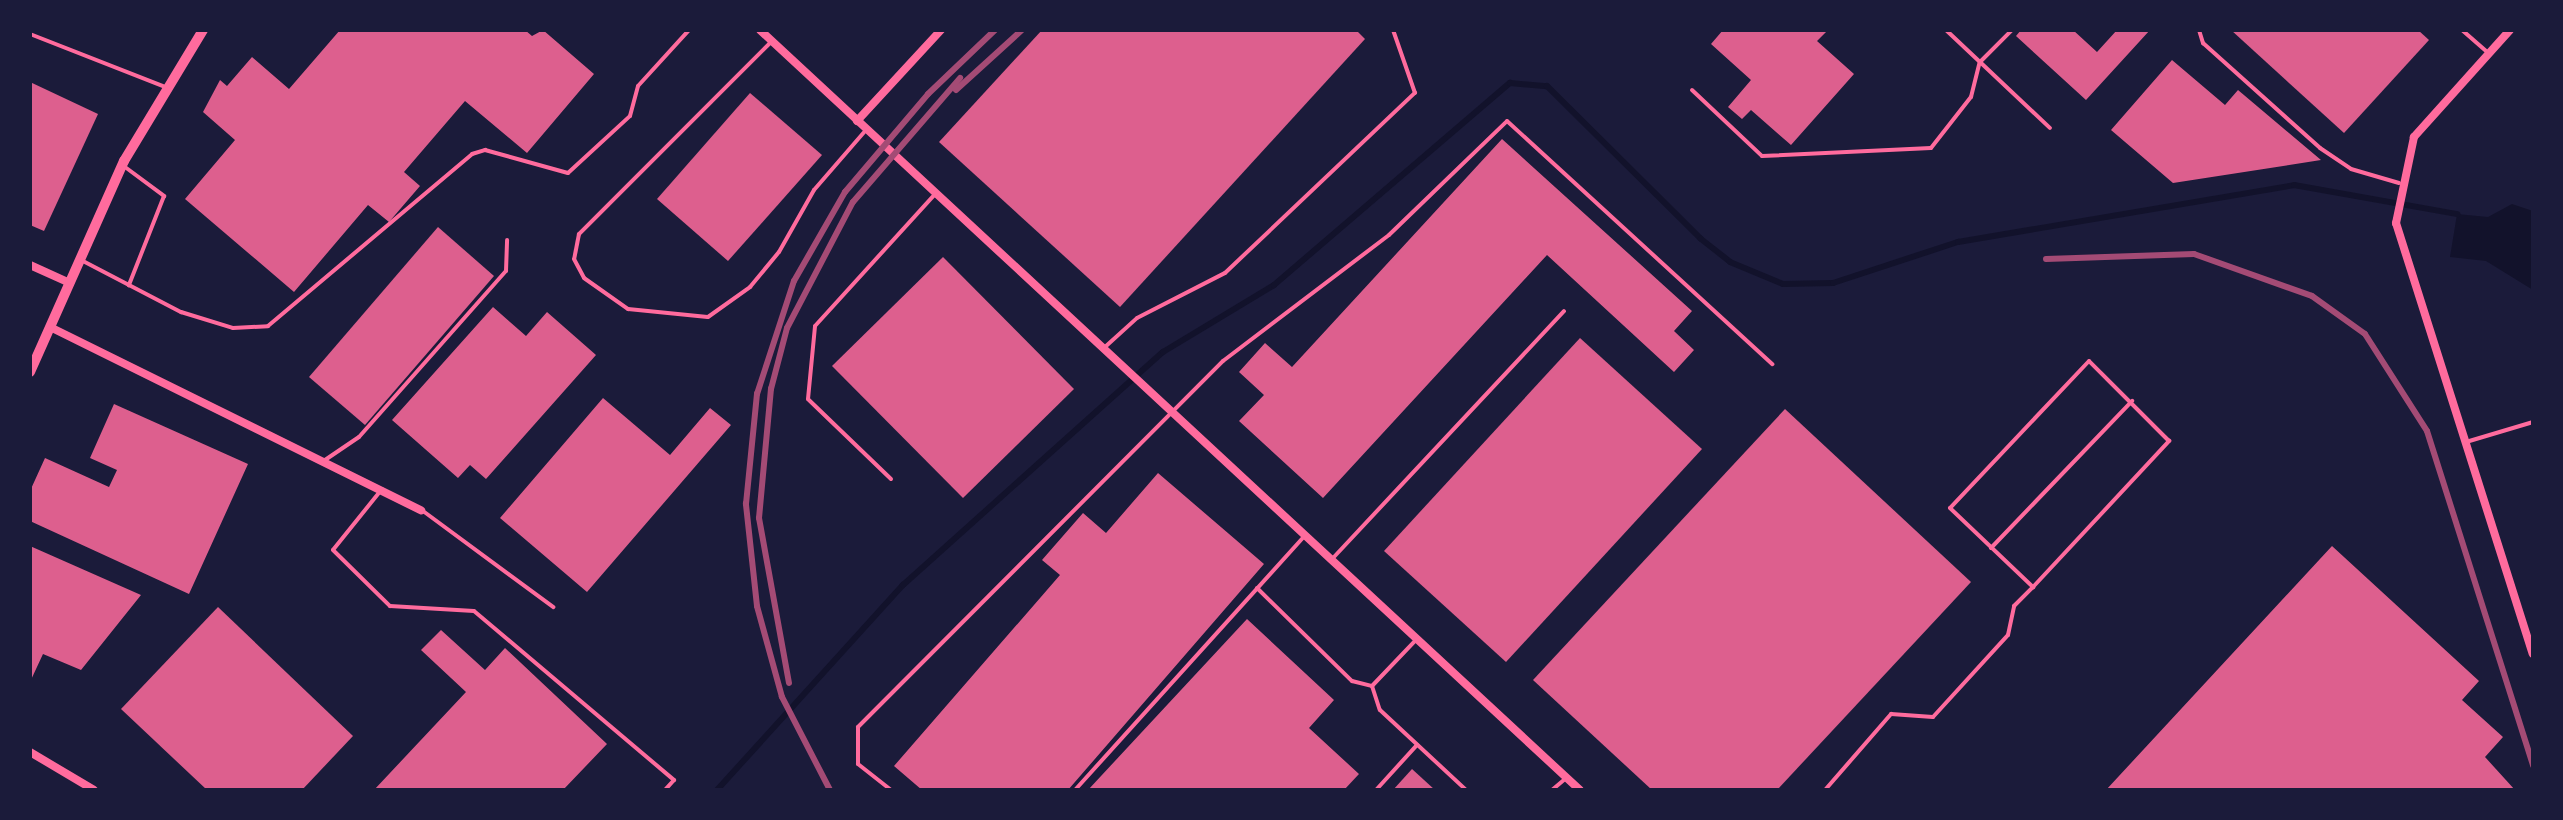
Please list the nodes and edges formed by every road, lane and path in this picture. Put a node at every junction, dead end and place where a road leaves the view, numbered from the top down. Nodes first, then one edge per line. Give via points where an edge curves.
1 (203, 30) edge
2 (689, 30) edge
3 (760, 30) edge
4 (941, 30) edge
5 (1393, 30) edge
6 (1946, 30) edge
7 (2012, 30) edge
8 (2199, 30) edge
9 (2462, 30) edge
10 (2510, 30) edge
11 (30, 34) edge
12 (772, 41) junction
13 (2489, 54) junction
14 (1980, 62) junction
15 (165, 87) junction
16 (1692, 90) dead end
17 (857, 121) junction
18 (2050, 128) dead end
19 (866, 130) junction
20 (123, 165) junction
21 (2399, 183) junction
22 (935, 194) junction
23 (507, 240) dead end
24 (80, 260) junction
25 (30, 265) edge
26 (70, 283) junction
27 (129, 285) junction
28 (1564, 311) dead end
29 (50, 327) junction
30 (1103, 348) junction
31 (1772, 364) dead end
32 (30, 372) edge
33 (2132, 401) junction
34 (1172, 413) junction
35 (2533, 422) edge
36 (2463, 442) junction
37 (325, 460) junction
38 (891, 479) dead end
39 (383, 488) junction
40 (421, 510) joint
41 (1305, 535) junction
42 (1991, 548) junction
43 (1331, 559) junction
44 (2033, 587) junction
45 (1257, 588) junction
46 (553, 607) dead end
47 (1417, 639) junction
48 (2533, 654) edge
49 (1372, 686) junction
50 (1417, 745) junction
51 (30, 752) edge
52 (1566, 777) junction
53 (94, 790) edge
54 (665, 790) edge
55 (891, 790) edge
56 (1075, 790) edge
57 (1376, 790) edge
58 (1466, 790) edge
59 (1552, 790) edge
60 (1580, 790) edge
61 (1825, 790) edge

1 - 15 street
2 - 27 lane via 638,86 630,116 568,173 485,150 472,154 268,326 233,328
3 - 12 street
4 - 17 street
5 - 30 lane via 1415,93 1225,273 1137,318
6 - 14 lane
7 - 14 lane
8 - 21 lane via 2203,43 2320,148 2351,169
9 - 13 lane
10 - 13 street
11 - 15 lane
12 - 17 street
12 - 19 lane via 579,234 574,259 584,278 628,309 708,317 750,287 814,190
13 - 21 street via 2414,137
14 - 16 lane via 1971,97 1931,148 1762,156
14 - 18 lane
15 - 20 street
17 - 19 street
19 - 22 street
20 - 24 street
20 - 27 lane via 164,196
21 - 36 street via 2400,251
22 - 30 street
22 - 38 lane via 815,326 808,399
23 - 37 lane via 506,271 359,437
24 - 26 street
24 - 27 lane
25 - 26 street
26 - 29 street
28 - 43 lane
29 - 32 street
29 - 37 street
30 - 34 street
31 - 34 lane via 1507,121 1389,235 1259,330
33 - 42 lane
33 - 42 lane via 2089,361 2078,372 1950,508
33 - 44 lane via 2169,441
34 - 41 street
34 - 55 lane via 858,727 858,764
35 - 36 lane
36 - 48 street
37 - 39 street
39 - 40 street
39 - 54 lane via 333,550 390,606 474,611 674,780
40 - 46 lane
41 - 43 street
41 - 45 lane
42 - 44 lane
43 - 47 street
44 - 61 lane via 2014,606 2008,635 1933,717 1891,714
45 - 49 lane via 1352,681
45 - 56 lane
47 - 49 lane
47 - 52 street
49 - 50 lane via 1380,710
50 - 57 lane
50 - 58 lane
51 - 53 street
52 - 59 lane
52 - 60 street

